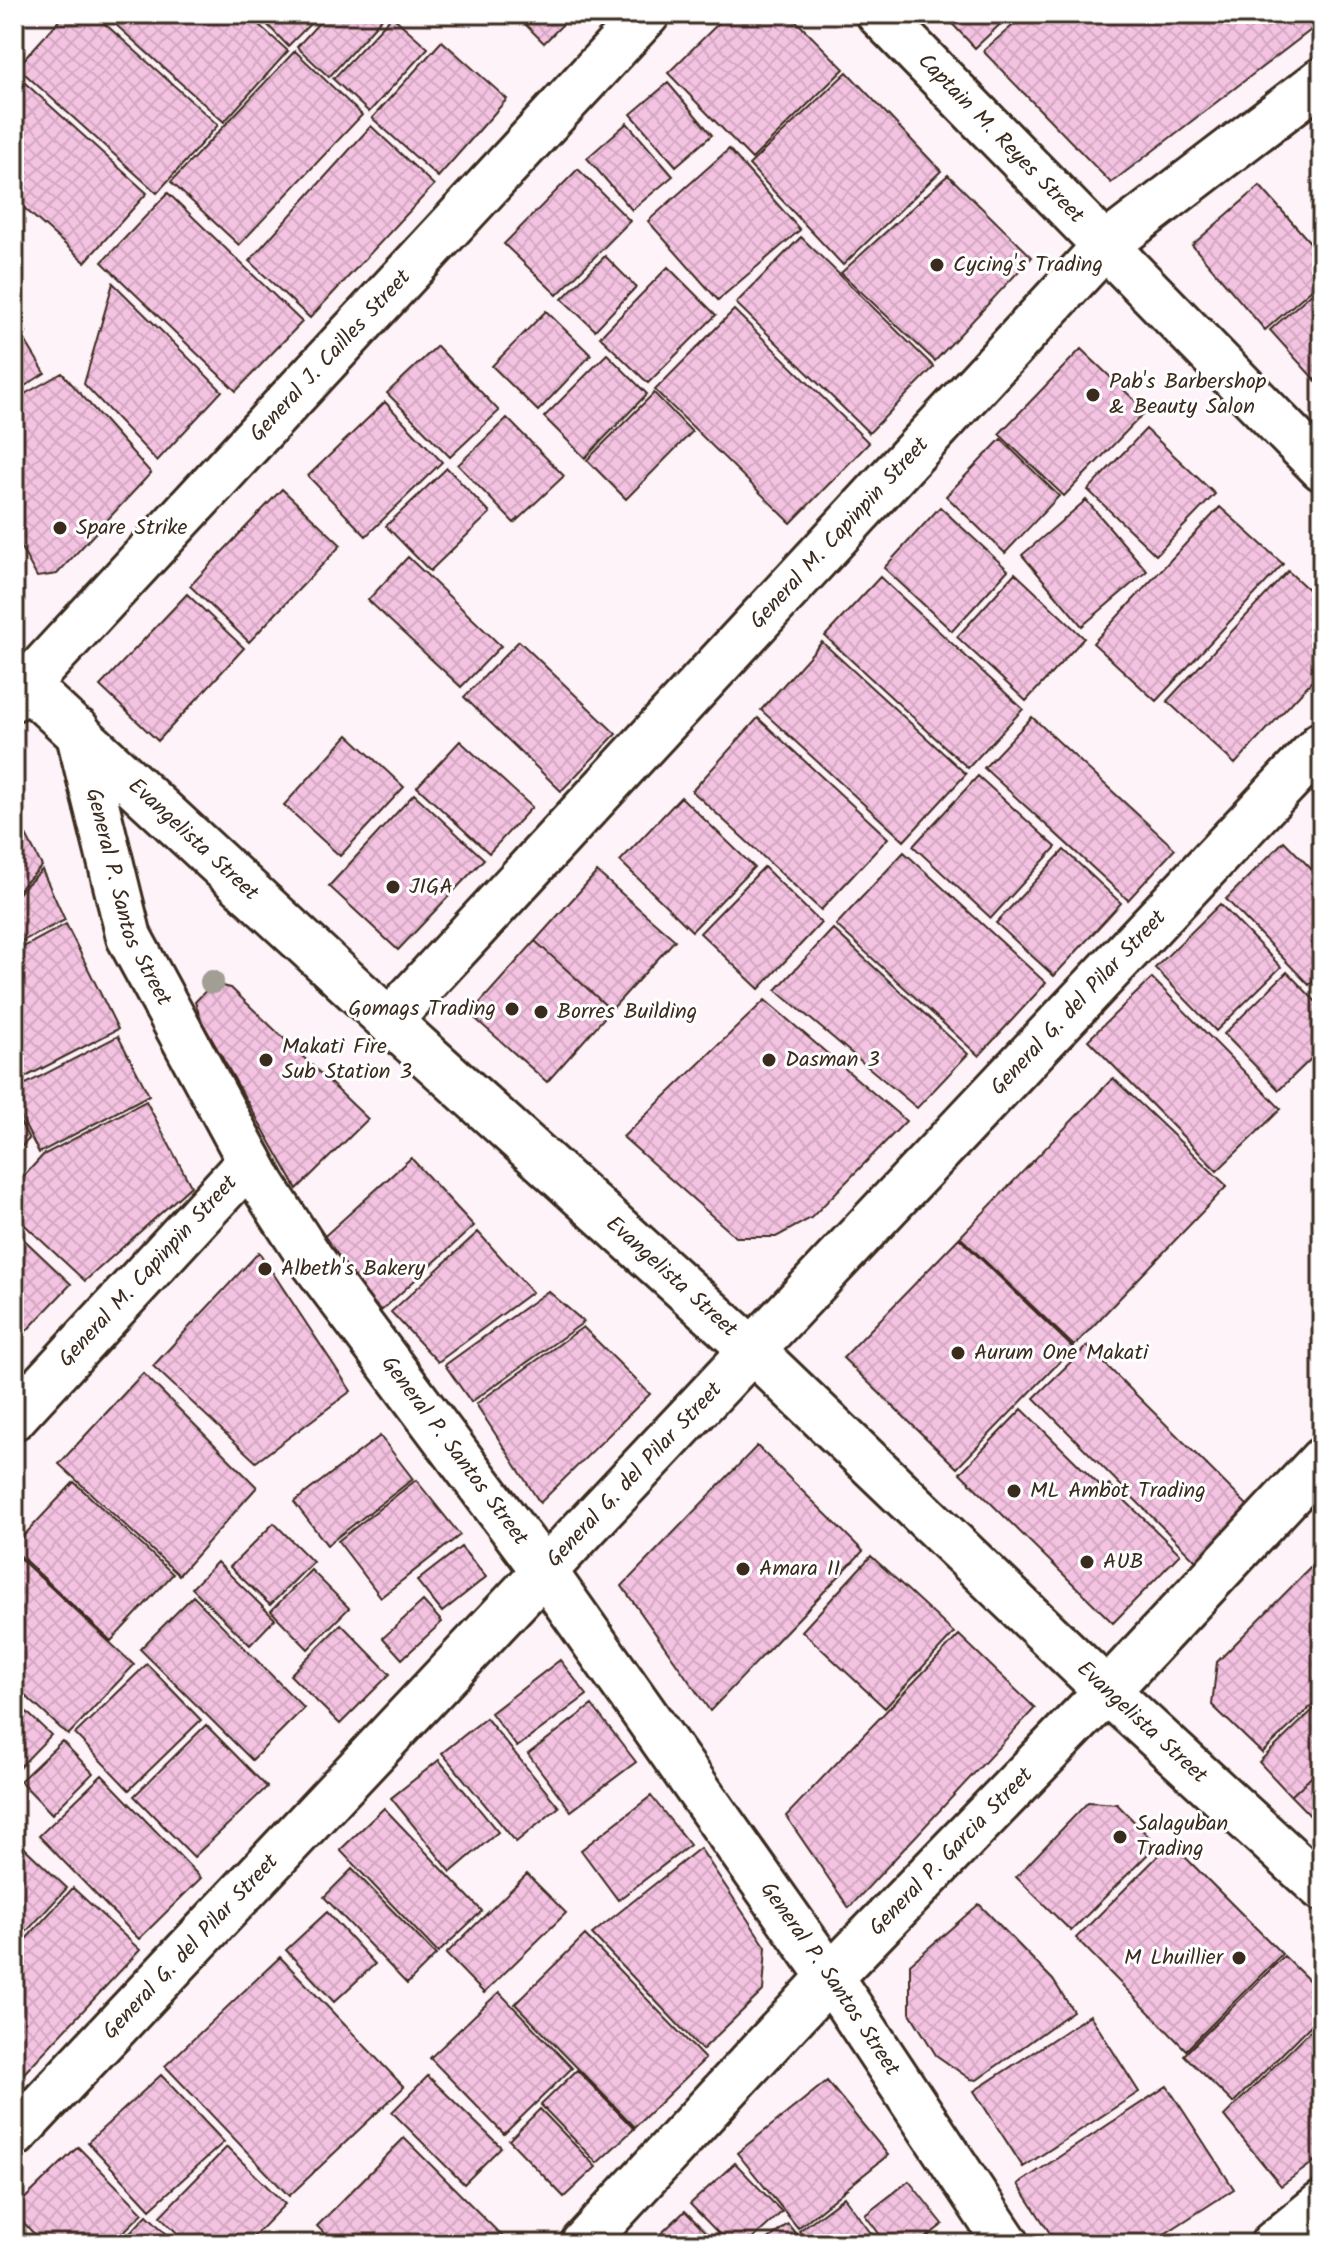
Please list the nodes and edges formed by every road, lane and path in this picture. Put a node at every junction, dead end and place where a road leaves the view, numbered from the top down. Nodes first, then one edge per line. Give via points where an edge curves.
1 (647, 14) edge
2 (879, 14) edge
3 (1322, 80) edge
4 (1105, 246) junction
5 (1322, 468) edge
6 (18, 686) edge
7 (78, 731) junction
8 (1322, 744) edge
9 (389, 1021) junction
10 (250, 1161) junction
11 (752, 1350) junction
12 (14, 1417) edge
13 (1322, 1460) edge
14 (544, 1571) junction
15 (1107, 1691) junction
16 (1322, 1888) edge
17 (830, 1977) junction
18 (14, 2135) edge
19 (1322, 2204) edge
20 (583, 2244) edge
21 (1007, 2244) edge
22 (1273, 2244) edge

1 - 6 street, General J. Cailles Street
2 - 4 street, Captain M. Reyes Street
3 - 4 street, General M. Capinpin Street
4 - 5 street, Captain M. Reyes Street
4 - 9 street, General M. Capinpin Street
6 - 7 street, Evangelista Street
7 - 9 street, Evangelista Street
7 - 10 street, General P. Santos Street via 129,937
8 - 11 street, General G. del Pilar Street
9 - 11 street, Evangelista Street
10 - 12 street, General M. Capinpin Street
10 - 14 street, General P. Santos Street via 311,1259
11 - 14 street, General G. del Pilar Street
11 - 15 street, Evangelista Street
13 - 15 street, General P. Garcia Street
14 - 17 street, General P. Santos Street
14 - 18 street, General G. del Pilar Street
15 - 16 street, Evangelista Street
15 - 17 street, General P. Garcia Street
17 - 20 street, General P. Garcia Street
17 - 21 street, General P. Santos Street
19 - 22 street

